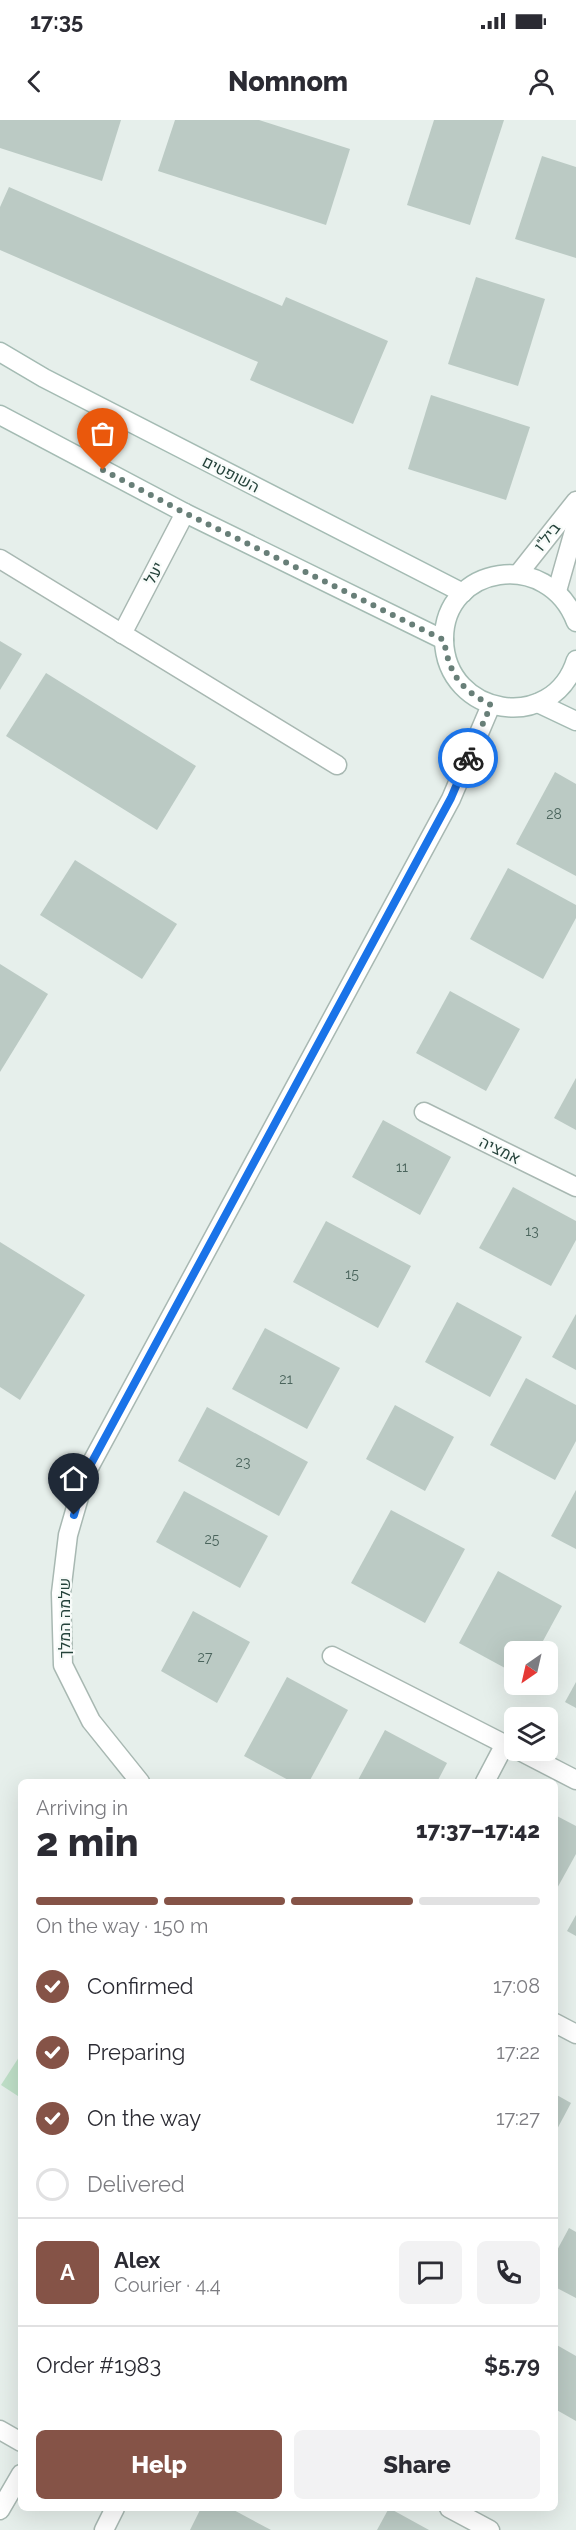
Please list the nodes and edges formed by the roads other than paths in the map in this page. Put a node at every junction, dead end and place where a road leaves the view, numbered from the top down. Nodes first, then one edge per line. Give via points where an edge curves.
1 (0, 352) edge
2 (0, 415) edge
3 (576, 501) edge
4 (185, 513) junction
5 (576, 524) edge
6 (0, 559) edge
7 (519, 573) junction
8 (557, 591) junction
9 (463, 594) junction
10 (576, 622) edge
11 (122, 634) junction
12 (444, 640) junction
13 (576, 660) edge
14 (538, 703) junction
15 (491, 705) junction
16 (576, 721) edge
17 (337, 765) dead end
18 (424, 1112) dead end
19 (576, 1187) edge
20 (332, 1656) dead end
21 (504, 1744) edge
22 (504, 1758) edge
23 (538, 1761) edge
24 (138, 1779) edge
25 (487, 1779) edge
26 (576, 1780) edge
27 (558, 2025) edge
28 (576, 2034) edge
29 (0, 2430) edge
30 (18, 2440) edge
31 (18, 2479) edge
32 (0, 2510) edge
33 (114, 2511) edge
34 (455, 2511) edge
35 (104, 2530) edge
36 (490, 2530) edge

1 - 9 street, השופטים
2 - 4 street
3 - 7 street, ביל"ו
4 - 11 street, יעל
4 - 12 street
5 - 8 street, ביל"ו
6 - 11 street
7 - 8 street
7 - 9 street via 498,574 479,581
8 - 10 street via 571,608
9 - 12 street via 453,607
11 - 17 street
12 - 15 street via 447,661 457,680 472,695
13 - 14 street via 565,682
14 - 15 street via 523,708
14 - 16 street
15 - 24 street, שלמה המלך via 451,798 86,1473 68,1535 61,1593 63,1665 91,1721
18 - 19 street, אמציה
20 - 21 street
22 - 25 street
23 - 26 street
27 - 28 street
29 - 30 street
31 - 32 street
33 - 35 street
34 - 36 street

